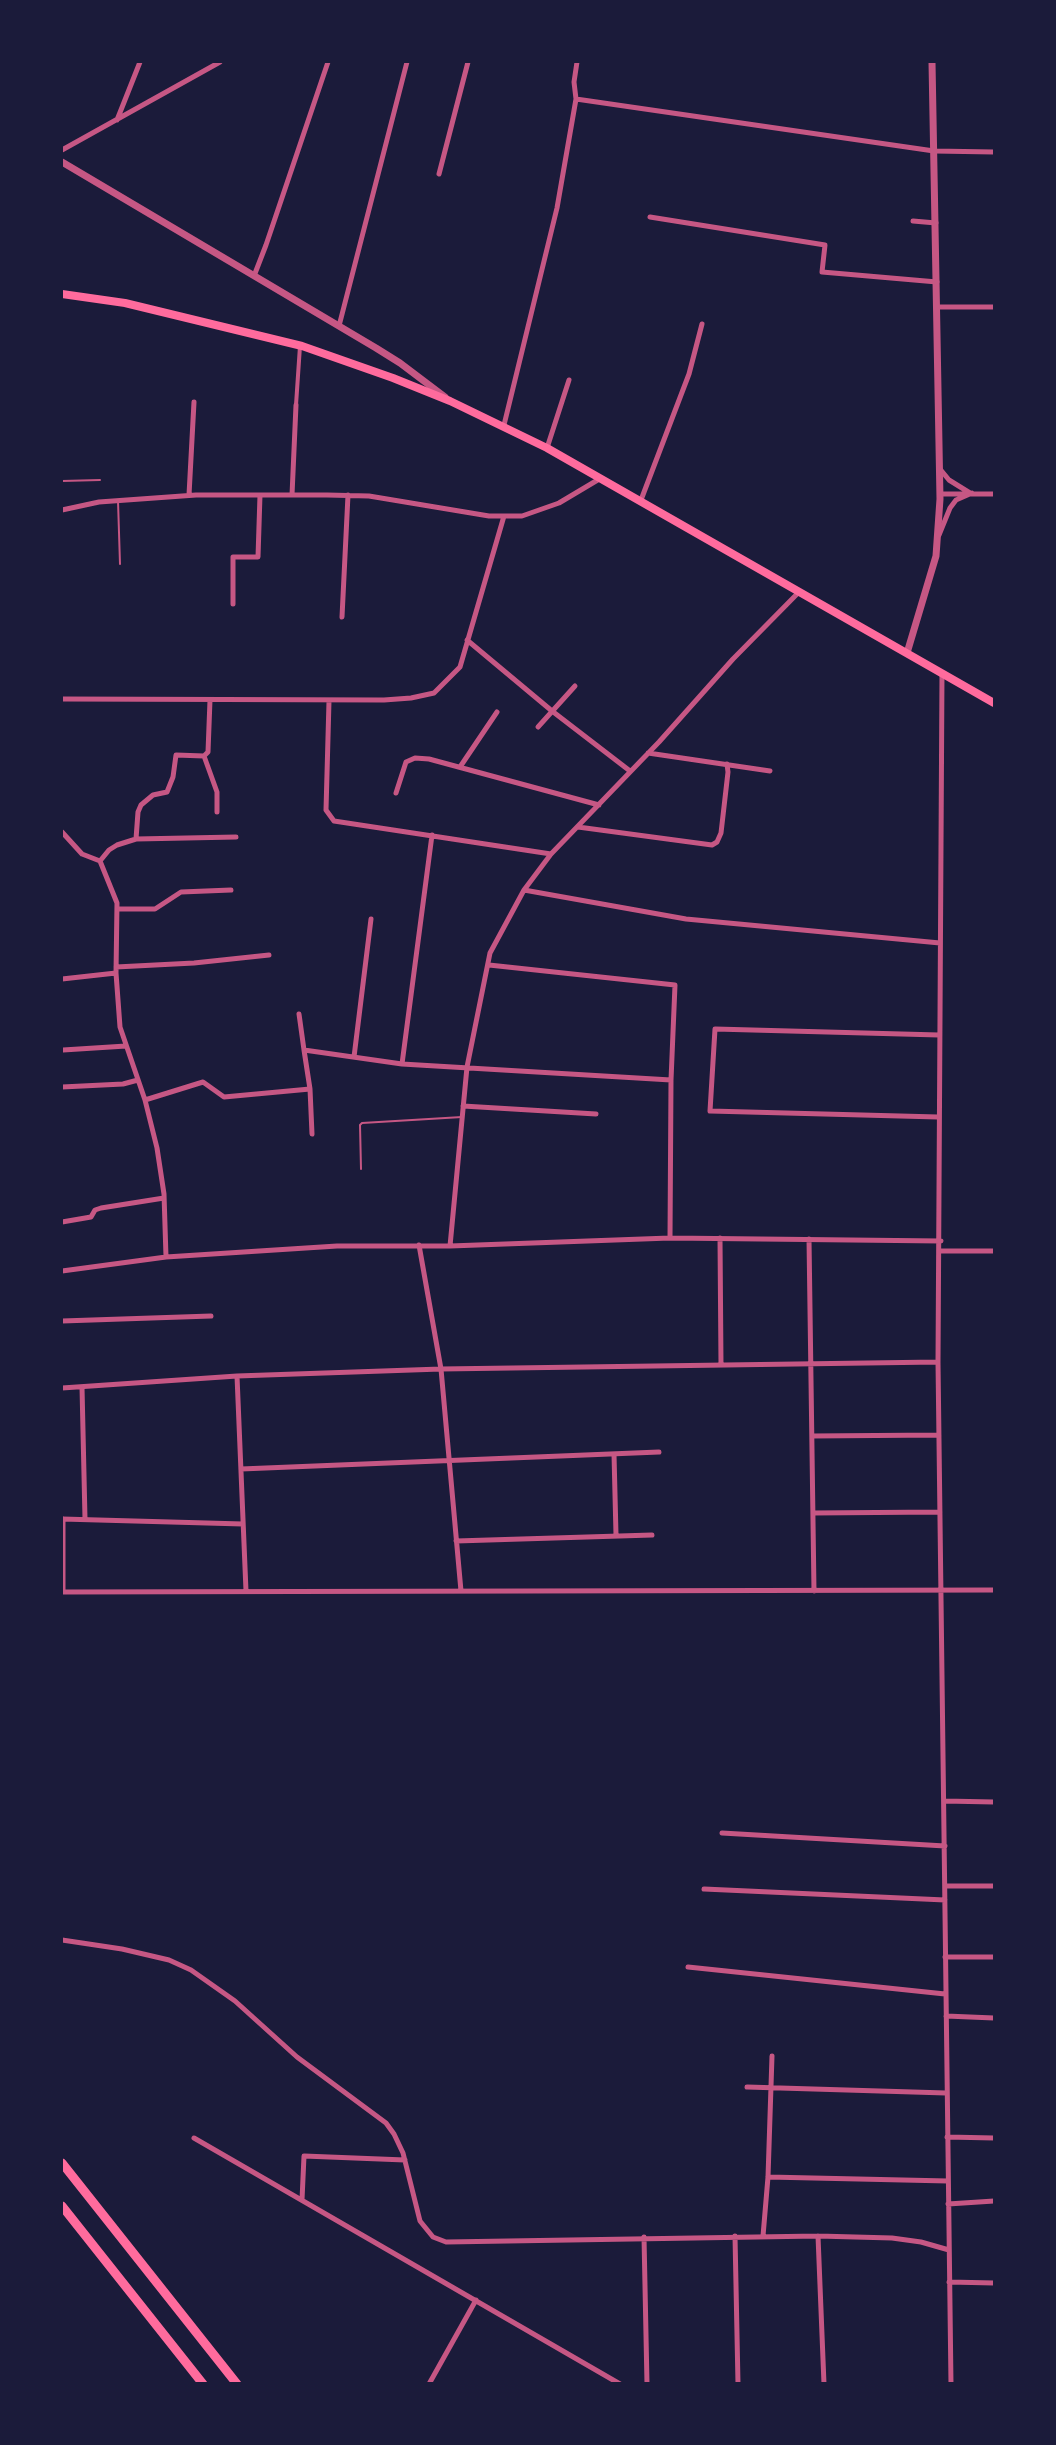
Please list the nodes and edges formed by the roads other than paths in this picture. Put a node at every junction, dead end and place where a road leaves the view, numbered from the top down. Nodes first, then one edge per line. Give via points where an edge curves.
1 (140, 62) edge
2 (220, 62) edge
3 (328, 62) edge
4 (407, 62) edge
5 (468, 62) edge
6 (577, 62) edge
7 (932, 62) edge
8 (576, 99) junction
9 (117, 120) junction
10 (62, 150) edge
11 (934, 151) junction
12 (994, 152) edge
13 (62, 162) edge
14 (439, 174) dead end
15 (650, 217) dead end
16 (913, 220) dead end
17 (936, 223) junction
18 (254, 276) junction
19 (937, 282) junction
20 (62, 294) edge
21 (938, 307) junction
22 (994, 307) edge
23 (702, 324) dead end
24 (339, 326) junction
25 (300, 346) junction
26 (569, 380) dead end
27 (450, 401) junction
28 (194, 402) dead end
29 (296, 405) joint
30 (504, 425) junction
31 (547, 448) junction
32 (940, 469) junction
33 (600, 478) junction
34 (99, 480) dead end
35 (62, 481) edge
36 (940, 494) junction
37 (972, 494) junction
38 (994, 494) edge
39 (189, 495) junction
40 (260, 495) junction
41 (292, 495) junction
42 (348, 495) junction
43 (641, 500) junction
44 (118, 501) junction
45 (62, 510) edge
46 (504, 516) junction
47 (937, 543) junction
48 (120, 564) dead end
49 (799, 592) junction
50 (233, 604) dead end
51 (342, 617) dead end
52 (466, 640) junction
53 (907, 653) junction
54 (942, 673) junction
55 (574, 686) dead end
56 (62, 699) edge
57 (210, 700) junction
58 (329, 701) junction
59 (994, 703) edge
60 (552, 711) junction
61 (497, 712) dead end
62 (538, 727) dead end
63 (648, 753) junction
64 (204, 756) junction
65 (727, 764) junction
66 (460, 767) junction
67 (630, 771) junction
68 (770, 771) dead end
69 (396, 793) dead end
70 (600, 805) junction
71 (217, 812) dead end
72 (578, 827) junction
73 (62, 832) edge
74 (432, 835) junction
75 (236, 837) dead end
76 (136, 839) junction
77 (551, 854) junction
78 (100, 861) junction
79 (231, 890) dead end
80 (524, 890) junction
81 (117, 909) junction
82 (371, 919) dead end
83 (940, 943) junction
84 (269, 955) dead end
85 (489, 965) junction
86 (116, 970) junction
87 (62, 979) edge
88 (299, 1014) dead end
89 (939, 1035) junction
90 (126, 1046) junction
91 (63, 1050) edge
92 (304, 1050) junction
93 (354, 1057) junction
94 (402, 1064) junction
95 (467, 1067) junction
96 (138, 1080) junction
97 (671, 1080) junction
98 (62, 1087) edge
99 (310, 1089) junction
100 (145, 1100) junction
101 (463, 1106) junction
102 (596, 1114) dead end
103 (462, 1117) junction
104 (938, 1117) junction
105 (312, 1134) dead end
106 (361, 1169) dead end
107 (164, 1198) junction
108 (62, 1222) edge
109 (670, 1238) junction
110 (720, 1238) junction
111 (809, 1239) junction
112 (941, 1241) junction
113 (419, 1245) junction
114 (450, 1246) junction
115 (940, 1251) junction
116 (994, 1251) edge
117 (166, 1257) junction
118 (62, 1271) edge
119 (211, 1316) dead end
120 (62, 1321) edge
121 (938, 1362) junction
122 (811, 1363) junction
123 (721, 1365) junction
124 (441, 1368) junction
125 (237, 1376) junction
126 (82, 1386) junction
127 (62, 1388) edge
128 (939, 1435) junction
129 (812, 1436) junction
130 (658, 1452) dead end
131 (614, 1454) junction
132 (448, 1460) junction
133 (241, 1469) junction
134 (940, 1512) junction
135 (813, 1513) junction
136 (62, 1519) edge
137 (85, 1519) junction
138 (243, 1524) junction
139 (616, 1535) junction
140 (652, 1535) dead end
141 (456, 1541) junction
142 (994, 1590) edge
143 (246, 1591) junction
144 (461, 1591) junction
145 (814, 1591) junction
146 (942, 1591) junction
147 (62, 1592) edge
148 (944, 1801) junction
149 (994, 1802) edge
150 (722, 1833) dead end
151 (945, 1846) junction
152 (945, 1886) junction
153 (994, 1886) edge
154 (704, 1889) dead end
155 (945, 1900) junction
156 (62, 1940) edge
157 (945, 1957) junction
158 (994, 1957) edge
159 (688, 1967) dead end
160 (945, 1994) junction
161 (946, 2016) junction
162 (994, 2018) edge
163 (772, 2056) dead end
164 (747, 2087) dead end
165 (772, 2088) junction
166 (946, 2093) junction
167 (194, 2138) dead end
168 (947, 2138) junction
169 (994, 2138) edge
170 (405, 2160) junction
171 (62, 2163) edge
172 (768, 2177) junction
173 (948, 2181) junction
174 (302, 2200) junction
175 (994, 2201) edge
176 (948, 2204) junction
177 (62, 2206) edge
178 (735, 2236) junction
179 (764, 2236) junction
180 (818, 2236) junction
181 (644, 2237) junction
182 (949, 2250) junction
183 (950, 2282) junction
184 (994, 2283) edge
185 (476, 2301) junction
186 (203, 2384) edge
187 (237, 2384) edge
188 (429, 2384) edge
189 (620, 2384) edge
190 (647, 2384) edge
191 (738, 2384) edge
192 (824, 2384) edge
193 (951, 2384) edge

1 - 9 street
2 - 9 street
3 - 18 street
4 - 24 street
5 - 14 street
6 - 8 street
7 - 11 street
8 - 11 street
8 - 30 street via 557,208
9 - 10 street
11 - 12 street
11 - 17 street
13 - 18 street
15 - 19 street via 825,245 822,272
16 - 17 street
17 - 19 street
18 - 24 street
19 - 21 street
20 - 25 main road via 134,305
21 - 22 street
21 - 32 street
23 - 43 street via 689,374
24 - 27 street via 400,363
25 - 27 main road
25 - 29 street
26 - 31 street
27 - 30 main road
28 - 39 street
29 - 41 street
30 - 31 main road
31 - 33 main road
32 - 36 street
32 - 37 street
33 - 43 main road
33 - 46 street via 559,503 522,516
34 - 35 lane
36 - 37 street
36 - 47 street
37 - 38 street
37 - 47 street via 950,508
39 - 40 street
39 - 44 street
40 - 41 street
40 - 50 street via 258,557 233,557
41 - 42 street
42 - 46 street
42 - 51 street
43 - 49 main road
44 - 45 street
44 - 48 lane
46 - 52 street
47 - 53 street
49 - 53 main road
49 - 63 street
52 - 58 street via 460,667 434,693 411,698
52 - 60 street
53 - 54 main road
54 - 59 main road
54 - 83 street
55 - 60 street
56 - 57 street
57 - 58 street
57 - 64 street via 208,752
58 - 74 street via 328,815 334,821
60 - 62 street
60 - 67 street
61 - 66 street
63 - 65 street
63 - 67 street
64 - 71 street via 217,792
64 - 76 street via 176,755 167,792 153,795 141,805
65 - 68 street
65 - 72 street via 721,832 711,845
66 - 69 street via 429,759 405,762
66 - 70 street
67 - 70 street
70 - 72 street
72 - 77 street
73 - 78 street via 82,854
74 - 77 street
74 - 94 street
75 - 76 street
76 - 78 street via 117,845
77 - 80 street
78 - 81 street
79 - 81 street via 182,892 155,909
80 - 83 street via 686,919
80 - 85 street via 490,953
81 - 86 street
82 - 93 street
83 - 89 street
84 - 86 street
85 - 95 street
85 - 97 street via 675,985
86 - 87 street
86 - 90 street via 120,1027
88 - 92 street
89 - 104 street
89 - 104 street via 714,1029 710,1111
90 - 91 street
90 - 96 street
92 - 93 street
92 - 99 street
93 - 94 street
94 - 95 street
95 - 97 street
95 - 101 street
96 - 98 street
96 - 100 street
97 - 109 street
99 - 100 street via 224,1097 203,1082
99 - 105 street
100 - 107 street
101 - 102 street
101 - 103 street
103 - 106 lane via 362,1123
103 - 114 street
104 - 112 street
107 - 108 street via 101,1208 91,1217
107 - 117 street
109 - 110 street
109 - 114 street
110 - 111 street
110 - 123 street
111 - 112 street
111 - 122 street
112 - 115 street
113 - 114 street
113 - 117 street
113 - 124 street
115 - 116 street
115 - 121 street
117 - 118 street
119 - 120 street
121 - 122 street
121 - 128 street
122 - 123 street
122 - 129 street
123 - 124 street
124 - 125 street
124 - 132 street
125 - 126 street
125 - 133 street
126 - 127 street
126 - 137 street
128 - 129 street
128 - 134 street
129 - 135 street
130 - 131 street
131 - 132 street
131 - 139 street
132 - 133 street
132 - 141 street
133 - 138 street
134 - 135 street
134 - 146 street
135 - 145 street
136 - 137 street
136 - 147 street
137 - 138 street
138 - 143 street
139 - 140 street
139 - 141 street
141 - 144 street
142 - 146 street
143 - 144 street
143 - 147 street
144 - 145 street
145 - 146 street
146 - 148 street
148 - 149 street
148 - 151 street
150 - 151 street
151 - 152 street
152 - 153 street
152 - 155 street
154 - 155 street
155 - 157 street
156 - 170 street via 169,1960 212,1984 324,2078 386,2123
157 - 158 street
157 - 160 street
159 - 160 street
160 - 161 street
161 - 162 street
161 - 166 street
163 - 165 street
164 - 165 street
165 - 166 street
165 - 172 street
166 - 168 street
167 - 174 street
168 - 169 street
168 - 173 street
170 - 174 street via 304,2156
170 - 181 street via 420,2221 433,2237 446,2242
171 - 187 highway
172 - 173 street
172 - 179 street
173 - 176 street
174 - 185 street
175 - 176 street
176 - 182 street
177 - 186 highway
178 - 179 street
178 - 181 street
178 - 191 street
179 - 180 street
180 - 182 street via 892,2238
180 - 192 street
181 - 190 street
182 - 183 street
183 - 184 street
183 - 193 street
185 - 188 street
185 - 189 street

